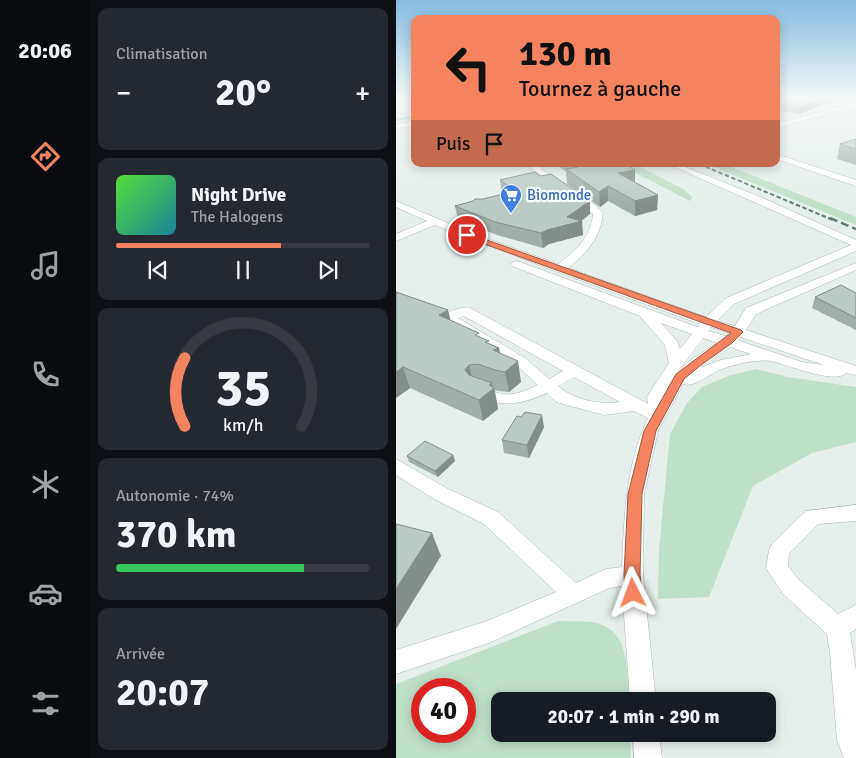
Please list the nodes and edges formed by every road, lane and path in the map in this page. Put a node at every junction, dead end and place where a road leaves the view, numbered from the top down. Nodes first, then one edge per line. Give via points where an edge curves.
1 (780, 157) edge
2 (535, 167) edge
3 (679, 167) edge
4 (856, 183) edge
5 (396, 204) edge
6 (404, 220) dead end
7 (433, 222) junction
8 (421, 227) junction
9 (396, 238) edge
10 (856, 246) edge
11 (856, 266) edge
12 (559, 268) junction
13 (643, 313) junction
14 (704, 327) junction
15 (733, 337) junction
16 (774, 357) junction
17 (676, 364) junction
18 (573, 370) junction
19 (856, 373) edge
20 (548, 386) junction
21 (480, 391) edge
22 (670, 393) junction
23 (636, 405) junction
24 (657, 416) junction
25 (396, 466) edge
26 (856, 513) edge
27 (632, 575) junction
28 (574, 595) junction
29 (856, 616) edge
30 (837, 628) junction
31 (396, 662) edge
32 (642, 692) edge
33 (647, 742) edge
34 (856, 754) edge
35 (648, 758) edge

1 - 4 street
2 - 12 street via 598,213 591,238 573,259
3 - 10 street via 762,201
5 - 7 street
6 - 8 street
7 - 8 street
7 - 12 street
8 - 9 street
8 - 13 street
10 - 14 street via 730,301
11 - 15 street via 751,311
12 - 14 street
13 - 14 street
13 - 17 street via 672,344
14 - 15 street
14 - 17 street
15 - 16 street
15 - 19 street
15 - 22 street via 680,377
16 - 19 street via 800,366
16 - 22 street via 729,361 696,374
17 - 24 street via 655,397
18 - 20 street
18 - 20 street via 464,311 448,318 520,361
18 - 23 street
20 - 21 street via 521,397 503,399
20 - 23 street via 562,398 604,410
22 - 24 street
23 - 24 street
24 - 27 street via 650,431 635,494
25 - 28 street via 441,494 491,518
26 - 30 street via 813,516 779,550 777,568 790,587
27 - 28 street via 606,579
27 - 32 street
28 - 31 street via 489,632
29 - 30 street
30 - 34 street via 850,740
33 - 35 street

